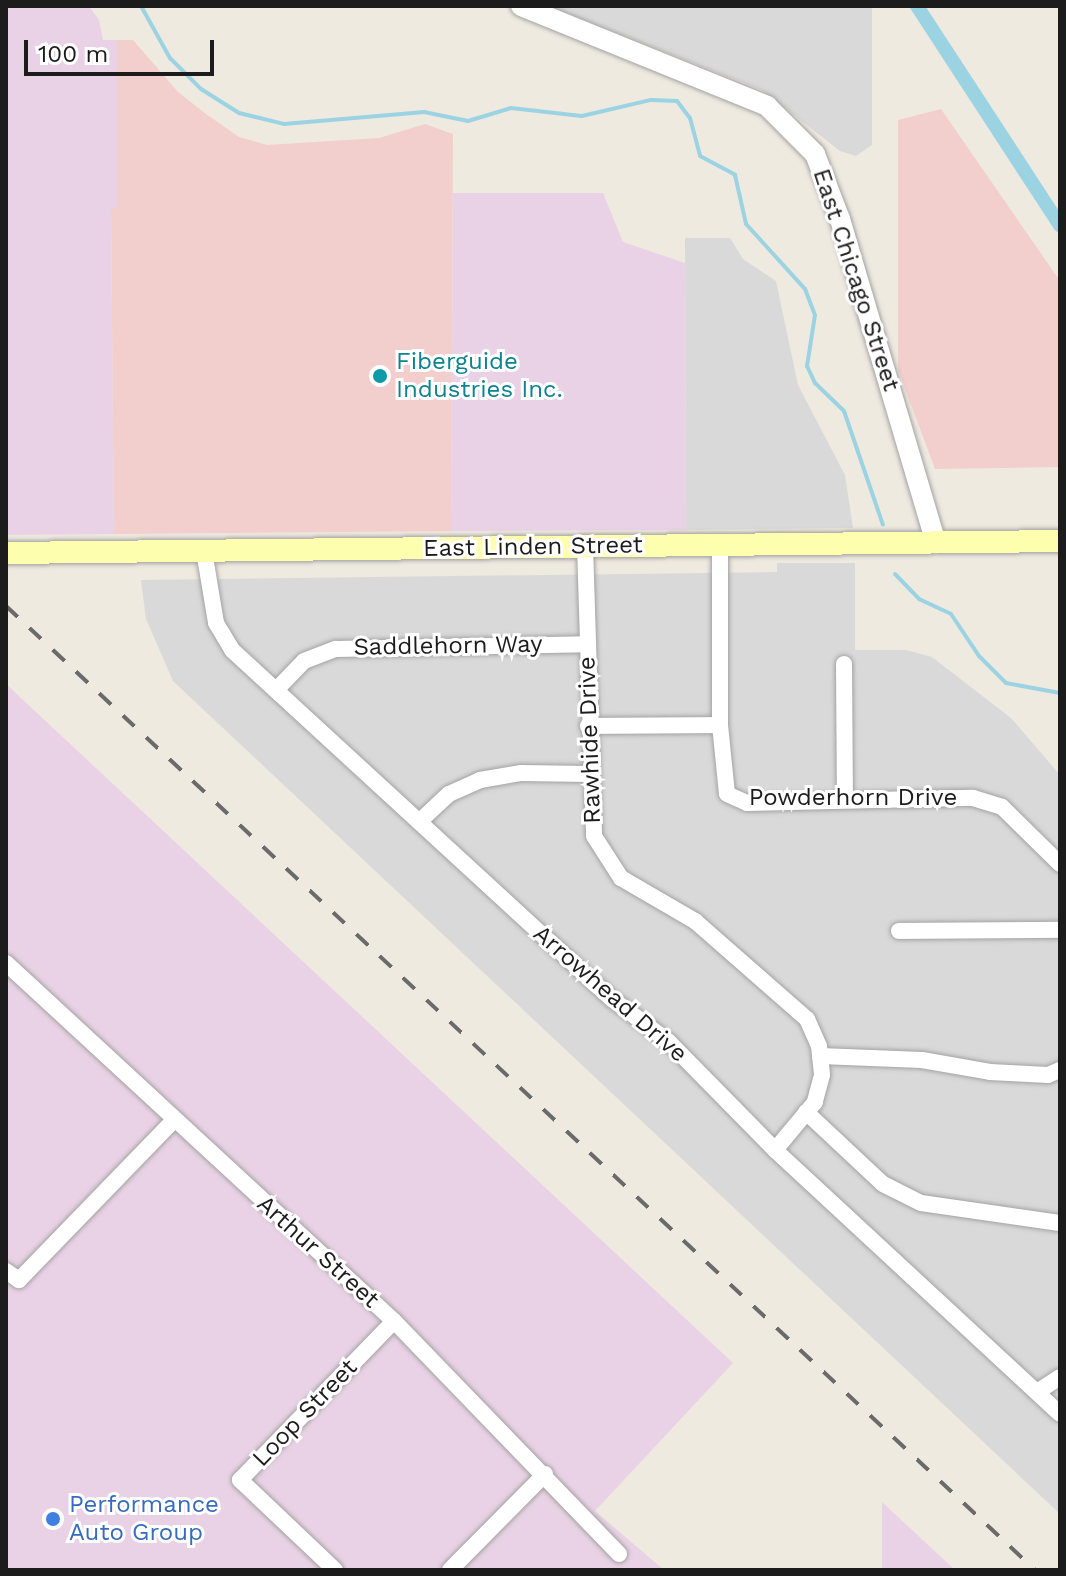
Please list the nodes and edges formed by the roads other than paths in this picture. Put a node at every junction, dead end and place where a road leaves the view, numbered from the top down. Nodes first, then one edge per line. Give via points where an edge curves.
1 (521, 6) edge
2 (1060, 541) edge
3 (936, 543) junction
4 (720, 545) junction
5 (585, 546) junction
6 (204, 551) junction
7 (6, 553) edge
8 (587, 644) junction
9 (844, 664) dead end
10 (276, 690) junction
11 (720, 725) junction
12 (588, 726) junction
13 (589, 774) junction
14 (845, 800) junction
15 (420, 821) junction
16 (1060, 864) edge
17 (1060, 930) edge
18 (899, 931) dead end
19 (6, 963) edge
20 (820, 1056) junction
21 (1060, 1070) edge
22 (806, 1112) junction
23 (173, 1121) junction
24 (775, 1150) junction
25 (1060, 1223) edge
26 (12, 1275) edge
27 (394, 1321) junction
28 (1060, 1377) edge
29 (1037, 1392) junction
30 (1060, 1414) edge
31 (545, 1474) junction
32 (619, 1554) dead end
33 (335, 1570) edge
34 (450, 1570) edge

1 - 3 street, East Chicago Street via 767,106 815,154 840,219
2 - 3 main road, East Linden Street
3 - 4 main road, East Linden Street
4 - 5 main road, East Linden Street
4 - 11 street, Powderhorn Drive
5 - 6 main road, East Linden Street
5 - 8 street, Rawhide Drive
6 - 7 main road, East Linden Street
6 - 10 street, Arrowhead Drive via 216,623 232,650
8 - 10 street, Saddlehorn Way via 336,649 304,661
8 - 12 street, Rawhide Drive
9 - 14 street
10 - 15 street, Arrowhead Drive
11 - 12 street
11 - 14 street, Powderhorn Drive via 727,794 747,803
12 - 13 street, Rawhide Drive
13 - 15 street via 521,773 480,780 449,794
13 - 20 street, Rawhide Drive via 594,836 621,878 695,921 787,997 807,1019
14 - 16 street, Powderhorn Drive via 973,798 1002,807
15 - 24 street, Arrowhead Drive via 612,999 669,1042
17 - 18 street
19 - 23 street, Arthur Street
20 - 21 street via 899,1058 990,1072 1048,1075
20 - 22 street, Rawhide Drive via 822,1075
22 - 24 street, Rawhide Drive
22 - 25 street via 883,1184 921,1203
23 - 26 street
23 - 27 street, Arthur Street
24 - 29 street, Arrowhead Drive
27 - 31 street, Arthur Street
27 - 33 street, Loop Street via 240,1480
28 - 29 street
29 - 30 street, Arrowhead Drive
31 - 32 street, Arthur Street
31 - 34 street

